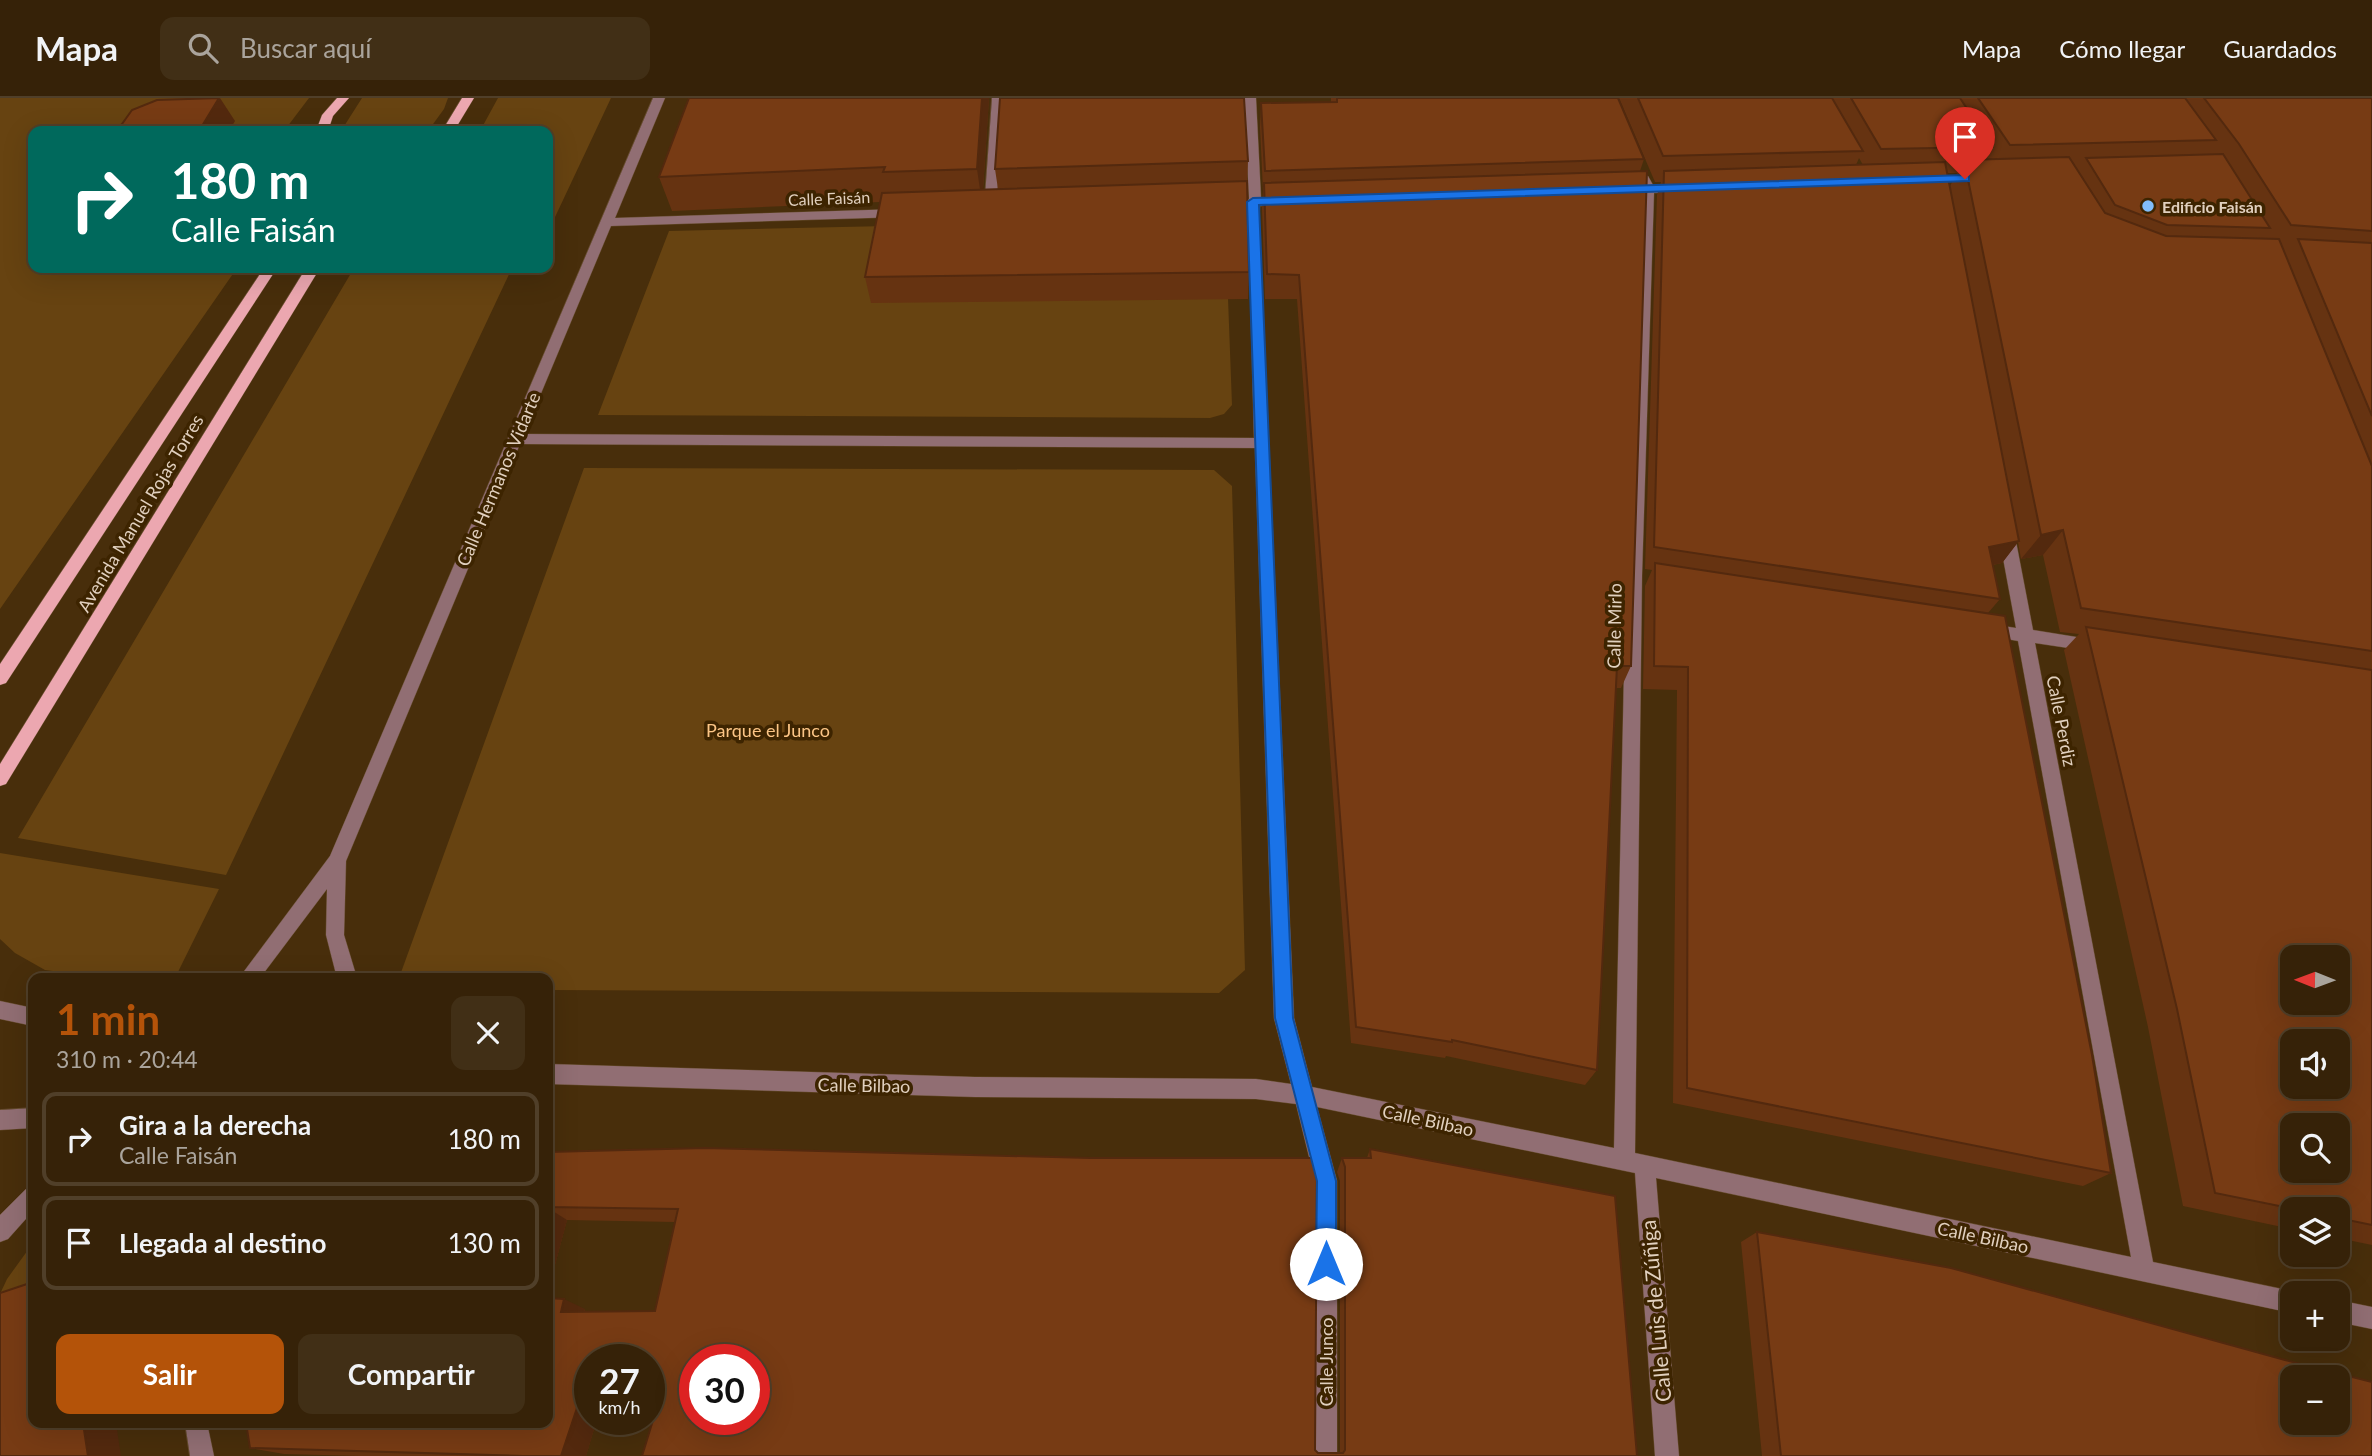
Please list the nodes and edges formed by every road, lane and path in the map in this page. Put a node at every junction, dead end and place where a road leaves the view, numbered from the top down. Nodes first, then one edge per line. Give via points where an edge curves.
1 (343, 98) edge
2 (468, 98) edge
3 (659, 98) edge
4 (998, 98) edge
5 (1250, 98) edge
6 (324, 126) edge
7 (451, 126) edge
8 (1637, 163) edge
9 (1688, 187) edge
10 (1648, 189) junction
11 (1616, 190) edge
12 (1294, 200) edge
13 (1253, 202) junction
14 (1211, 203) edge
15 (1004, 209) edge
16 (976, 210) edge
17 (990, 210) junction
18 (920, 212) edge
19 (607, 222) junction
20 (267, 273) edge
21 (310, 273) edge
22 (515, 439) junction
23 (1262, 443) junction
24 (2004, 520) edge
25 (1970, 627) edge
26 (2025, 635) junction
27 (2110, 648) edge
28 (2, 671) edge
29 (0, 779) edge
30 (337, 861) junction
31 (253, 973) edge
32 (346, 973) edge
33 (0, 1010) edge
34 (28, 1016) edge
35 (553, 1074) edge
36 (1302, 1095) junction
37 (28, 1118) edge
38 (0, 1120) edge
39 (1634, 1163) junction
40 (28, 1201) edge
41 (0, 1231) edge
42 (2144, 1271) junction
43 (2280, 1299) edge
44 (2350, 1313) edge
45 (2372, 1318) edge
46 (197, 1428) edge
47 (202, 1456) edge
48 (1325, 1456) edge
49 (1667, 1456) edge

1 - 6 main road
2 - 7 main road
3 - 19 street, Calle Hermanos Vidarte
4 - 17 street
5 - 13 street, Calle Junco via 1258,117
8 - 10 street, Calle Mirlo
9 - 10 street
10 - 11 street
10 - 39 street, Calle Mirlo
12 - 13 street
13 - 14 street
13 - 23 street, Calle Junco
15 - 17 street
16 - 17 street
18 - 19 street, Calle Faisán
19 - 22 street, Calle Hermanos Vidarte
20 - 28 main road, Avenida Manuel Rojas Torres
21 - 29 main road, Avenida Manuel Rojas Torres
22 - 23 street
22 - 30 street, Calle Hermanos Vidarte
23 - 36 street, Calle Junco via 1284,1018
24 - 26 street, Calle Perdiz
25 - 26 street
26 - 27 street
26 - 42 street, Calle Perdiz
30 - 31 street, Calle Hermanos Vidarte
30 - 32 street, Calle Hermanos Vidarte via 335,935
33 - 34 street
35 - 36 street, Calle Bilbao via 949,1087 1256,1089
36 - 39 street, Calle Bilbao
36 - 48 street, Calle Junco via 1326,1181
37 - 38 street
39 - 42 street, Calle Bilbao
39 - 49 street, Calle Luis de Zúñiga via 1648,1234
40 - 41 street
42 - 43 street, Calle Bilbao
44 - 45 street
46 - 47 street

